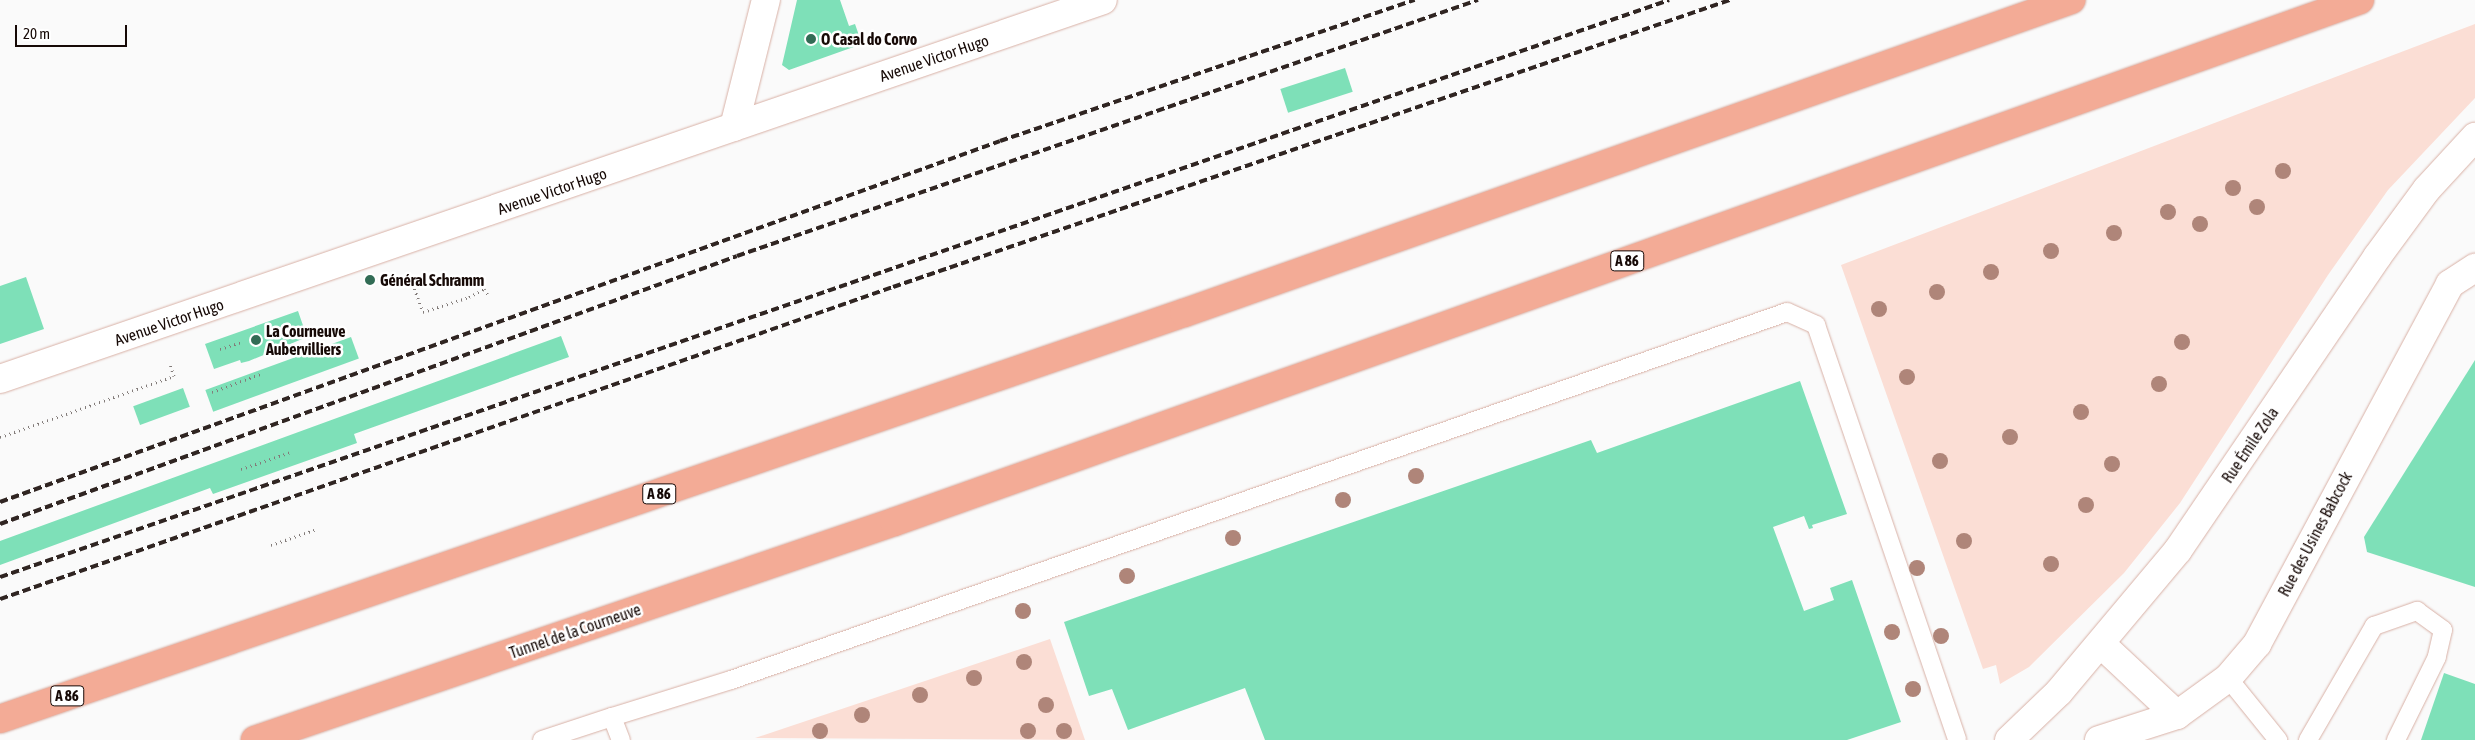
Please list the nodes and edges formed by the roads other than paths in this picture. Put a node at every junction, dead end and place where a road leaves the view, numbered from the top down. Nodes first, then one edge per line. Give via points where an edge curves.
1 (766, 0) edge
2 (1103, 0) edge
3 (2070, 0) edge
4 (2360, 0) edge
5 (734, 127) junction
6 (2475, 137) edge
7 (2475, 268) edge
8 (0, 379) edge
9 (2101, 644) junction
10 (2228, 678) junction
11 (2177, 715) junction
12 (612, 717) junction
13 (0, 719) edge
14 (255, 740) edge
15 (542, 740) edge
16 (621, 740) edge
17 (1956, 740) edge
18 (2010, 740) edge
19 (2099, 740) edge
20 (2278, 740) edge
21 (2308, 740) edge
22 (2396, 740) edge

1 - 5 street
2 - 5 street, Avenue Victor Hugo
3 - 13 highway, A 86 via 1184,313
4 - 14 highway, Tunnel de la Courneuve / A 86 via 894,522
5 - 8 street, Avenue Victor Hugo
6 - 9 street, Rue Émile Zola via 2410,212 2178,550
7 - 10 street, Rue des Usines Babcock via 2450,284 2257,644
9 - 11 street
9 - 18 street, Rue Émile Zola via 2059,692
10 - 11 street, Rue des Usines Babcock
10 - 20 lane
11 - 19 street, Rue des Usines Babcock
12 - 15 lane
12 - 16 lane
12 - 17 lane via 731,680 1786,312 1816,325
21 - 22 lane via 2374,626 2417,611 2443,630 2437,657

